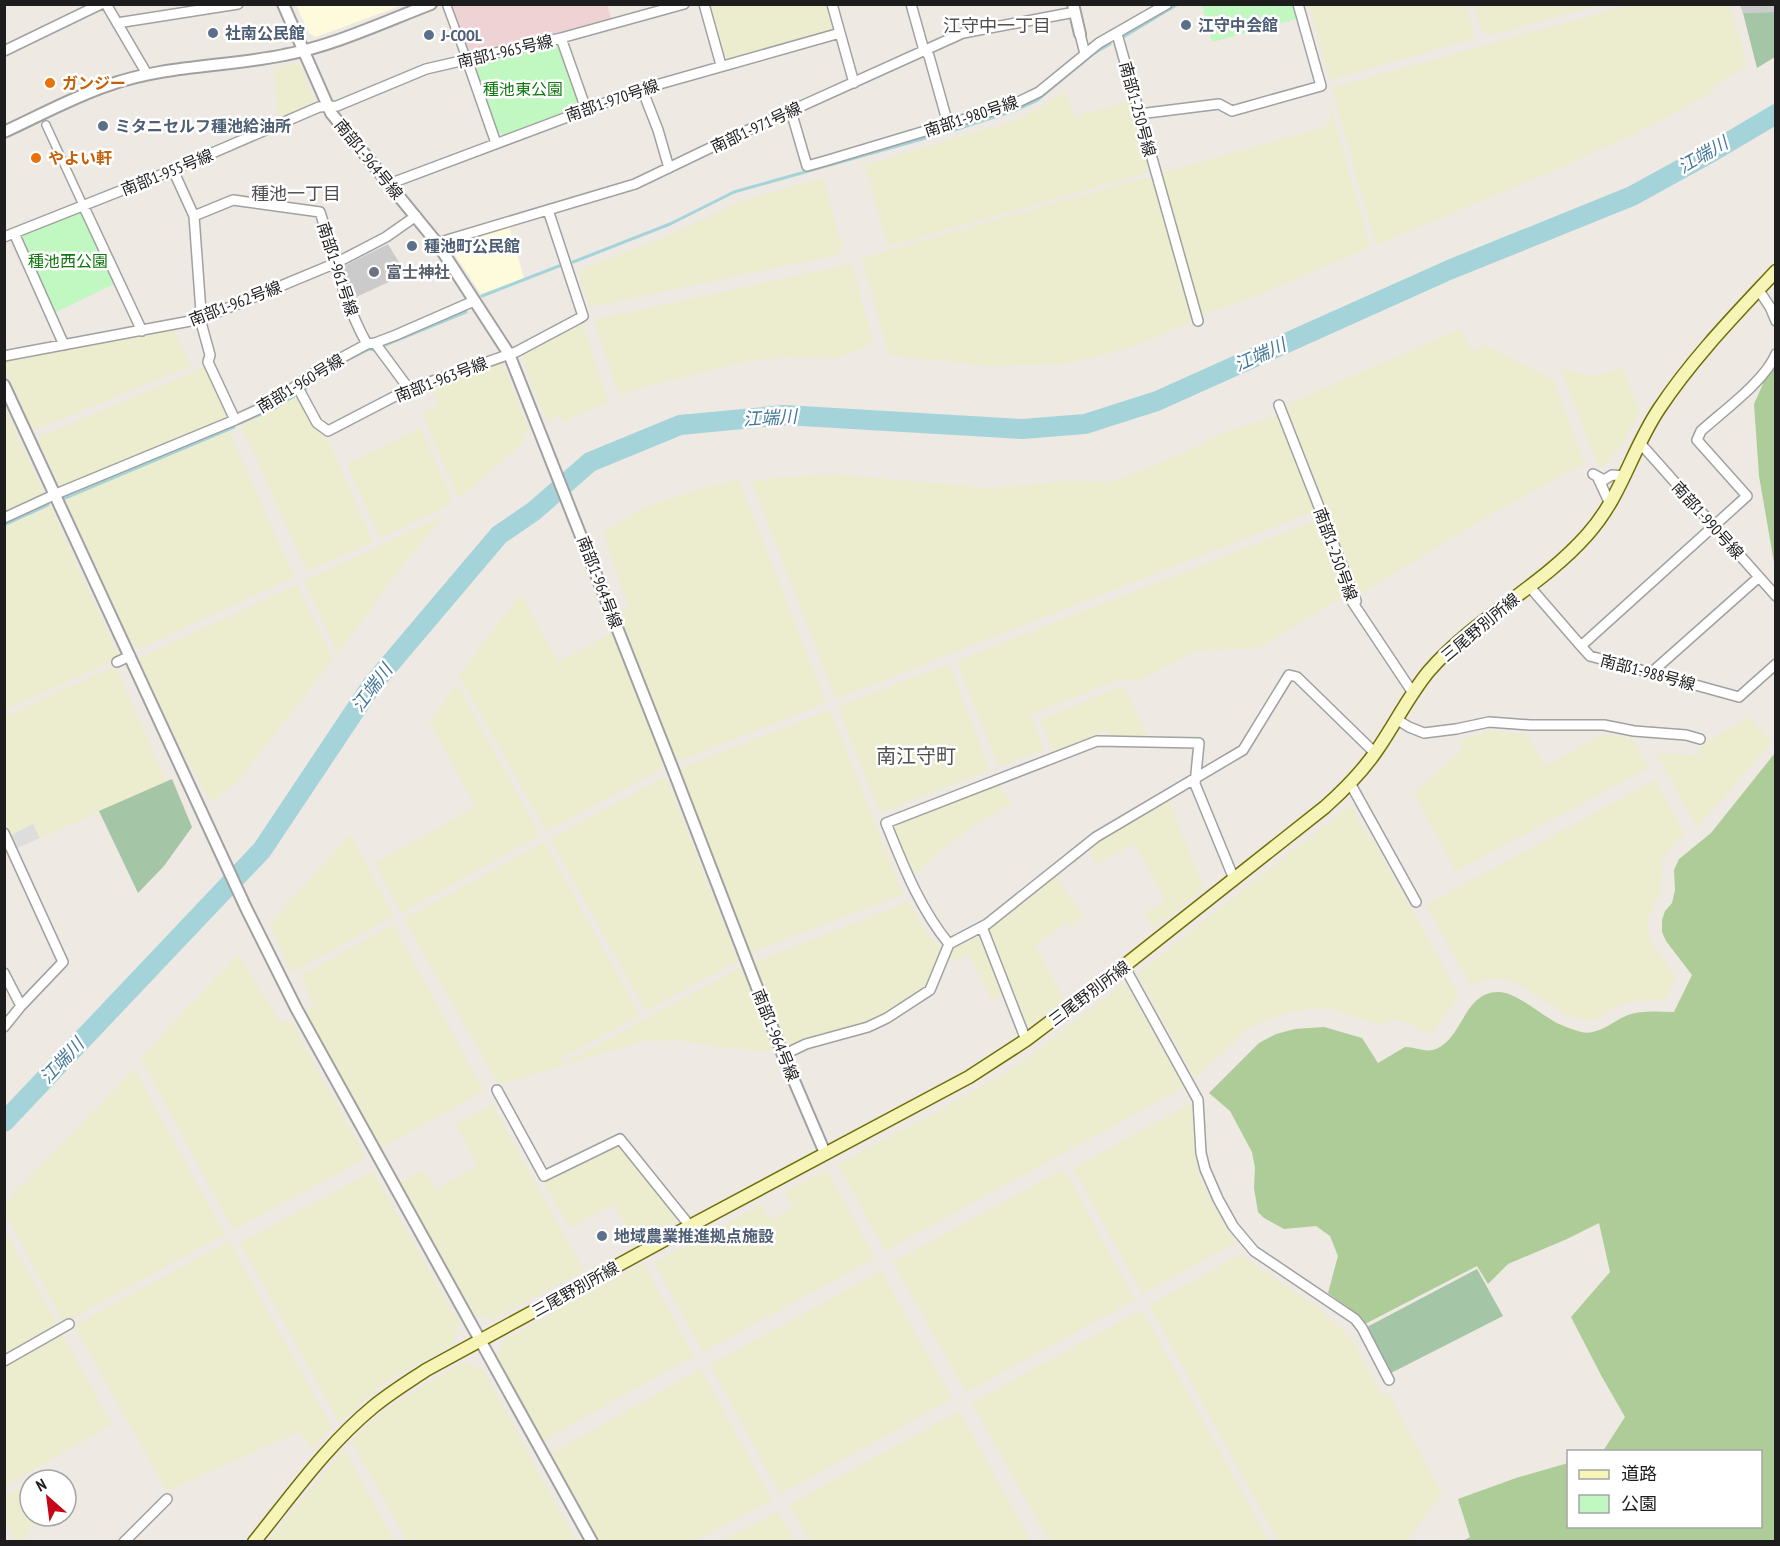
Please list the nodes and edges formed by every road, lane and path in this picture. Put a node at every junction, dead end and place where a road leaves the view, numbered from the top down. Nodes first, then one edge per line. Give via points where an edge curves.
1 (101, 4) edge
2 (106, 4) edge
3 (238, 4) edge
4 (283, 4) edge
5 (431, 4) edge
6 (684, 4) edge
7 (704, 4) edge
8 (832, 4) edge
9 (911, 4) edge
10 (1167, 4) edge
11 (1298, 4) edge
12 (447, 6) dead end
13 (1074, 8) edge
14 (117, 23) junction
15 (840, 33) junction
16 (1080, 34) joint
17 (1117, 34) junction
18 (561, 38) junction
19 (303, 50) junction
20 (4, 51) edge
21 (926, 52) junction
22 (1085, 54) junction
23 (467, 60) junction
24 (721, 65) junction
25 (147, 74) junction
26 (854, 83) junction
27 (642, 89) junction
28 (328, 106) junction
29 (586, 109) junction
30 (791, 111) junction
31 (1139, 114) junction
32 (948, 124) junction
33 (46, 125) dead end
34 (4, 132) edge
35 (496, 143) junction
36 (669, 168) junction
37 (173, 170) junction
38 (389, 184) junction
39 (83, 205) junction
40 (548, 210) junction
41 (194, 216) junction
42 (416, 216) junction
43 (9, 235) edge
44 (437, 243) junction
45 (336, 263) junction
46 (1776, 270) edge
47 (1758, 289) junction
48 (474, 301) junction
49 (201, 319) junction
50 (1198, 321) dead end
51 (1776, 321) edge
52 (142, 331) junction
53 (371, 343) junction
54 (64, 345) junction
55 (509, 354) junction
56 (1776, 354) edge
57 (4, 356) edge
58 (4, 385) edge
59 (297, 386) junction
60 (409, 389) junction
61 (1279, 405) dead end
62 (235, 420) junction
63 (1640, 443) junction
64 (1625, 476) junction
65 (56, 494) junction
66 (1610, 504) junction
67 (4, 518) edge
68 (1713, 526) junction
69 (1759, 577) junction
70 (1529, 586) junction
71 (1776, 596) edge
72 (1581, 646) junction
73 (130, 656) junction
74 (117, 662) dead end
75 (1776, 664) edge
76 (1652, 672) junction
77 (1413, 693) junction
78 (1396, 719) junction
79 (1700, 739) dead end
80 (1375, 753) junction
81 (1195, 779) junction
82 (1350, 783) junction
83 (4, 833) edge
84 (8, 847) edge
85 (1234, 879) junction
86 (1416, 902) dead end
87 (982, 927) junction
88 (949, 944) junction
89 (1124, 966) junction
90 (4, 974) edge
91 (21, 1006) junction
92 (4, 1027) edge
93 (1026, 1040) junction
94 (783, 1055) junction
95 (497, 1090) dead end
96 (825, 1153) junction
97 (690, 1226) junction
98 (69, 1324) dead end
99 (480, 1341) junction
100 (4, 1361) edge
101 (1389, 1380) dead end
102 (167, 1499) dead end
103 (124, 1542) edge
104 (254, 1542) edge
105 (592, 1542) edge

1 - 20 street
2 - 14 street
3 - 14 street
4 - 19 street, 南部1-964号線
5 - 19 street
6 - 18 street, 南部1-965号線
7 - 24 street
8 - 15 street
9 - 21 street
10 - 17 street, 南部1-980号線
11 - 31 street via 1321,86 1232,111 1219,104
12 - 23 street
13 - 16 street
13 - 21 street, 南部1-971号線 via 963,33
14 - 25 street
15 - 24 street, 南部1-970号線
15 - 26 street
16 - 22 street
17 - 22 street, 南部1-980号線
17 - 31 street, 南部1-250号線
18 - 23 street, 南部1-965号線
18 - 29 street
19 - 25 street
19 - 28 street, 南部1-964号線
21 - 26 street, 南部1-971号線
21 - 32 street
22 - 32 street, 南部1-980号線 via 1039,92 1012,105
23 - 28 street, 南部1-965号線 via 426,69 337,106
23 - 35 street
24 - 27 street, 南部1-970号線
25 - 34 street via 108,85
26 - 30 street, 南部1-971号線
27 - 29 street, 南部1-970号線
27 - 36 street
28 - 37 street, 南部1-955号線
28 - 38 street, 南部1-964号線
29 - 35 street, 南部1-970号線
30 - 32 street, 南部1-980号線 via 807,166
30 - 36 street, 南部1-971号線
31 - 50 street, 南部1-250号線
33 - 39 street
35 - 38 street, 南部1-970号線
36 - 40 street, 南部1-971号線 via 635,184
37 - 39 street, 南部1-955号線
37 - 41 street
38 - 42 street, 南部1-964号線
39 - 43 street, 南部1-955号線
39 - 52 street
40 - 44 street, 南部1-971号線
40 - 55 street, 南部1-963号線 via 583,316
41 - 45 street, 南部1-961号線 via 233,200 320,212
41 - 49 street
42 - 44 street, 南部1-964号線
42 - 45 street, 南部1-962号線
43 - 54 street
44 - 48 street, 南部1-964号線
45 - 49 street, 南部1-962号線
45 - 53 street, 南部1-961号線 via 357,326
46 - 47 main road, 三尾野別所線
47 - 51 street
47 - 63 main road, 三尾野別所線 via 1682,377
48 - 53 street, 南部1-960号線
48 - 55 street, 南部1-964号線
49 - 52 street, 南部1-962号線
49 - 62 street via 210,355 208,362
52 - 54 street, 南部1-962号線
53 - 59 street, 南部1-960号線
53 - 60 street, 南部1-961号線
54 - 57 street, 南部1-962号線
55 - 60 street, 南部1-963号線
55 - 94 street, 南部1-964号線
56 - 68 street, 南部1-988号線 via 1758,380 1701,431 1697,440 1747,496
58 - 65 street
59 - 60 street, 南部1-963号線 via 317,423 328,431
59 - 62 street, 南部1-960号線
61 - 77 street, 南部1-250号線 via 1356,601 1353,603
62 - 65 street, 南部1-960号線
63 - 64 main road, 三尾野別所線
63 - 68 street, 南部1-990号線
64 - 66 main road, 三尾野別所線
64 - 66 street via 1612,475 1604,480 1595,476
65 - 67 street, 南部1-960号線
65 - 73 street
66 - 70 main road, 三尾野別所線 via 1574,549
68 - 69 street, 南部1-990号線
68 - 72 street, 南部1-988号線
69 - 71 street, 南部1-990号線
69 - 76 street
70 - 72 street
70 - 77 main road, 三尾野別所線 via 1451,648
72 - 76 street, 南部1-988号線 via 1590,656
73 - 74 street
73 - 99 street via 296,1008
75 - 76 street, 南部1-988号線 via 1738,697
77 - 78 main road, 三尾野別所線
78 - 79 street via 1424,733 1489,722 1604,725
78 - 80 main road, 三尾野別所線
80 - 81 street via 1297,677 1288,675 1244,750
80 - 82 main road, 三尾野別所線
81 - 85 street
81 - 87 street via 1096,837
81 - 88 street via 1199,743 1097,741 886,822 912,887
82 - 85 main road, 三尾野別所線
82 - 86 street
83 - 84 street
84 - 91 street via 63,962
85 - 89 main road, 三尾野別所線
87 - 88 street
87 - 93 street
88 - 94 street via 930,990 868,1027 806,1044
89 - 93 main road, 三尾野別所線
89 - 101 street via 1198,1100 1205,1169 1233,1226 1254,1251 1355,1319
90 - 91 street
91 - 92 street
93 - 96 main road, 三尾野別所線 via 969,1077
94 - 96 street, 南部1-964号線
95 - 97 street via 544,1176 620,1139
96 - 97 main road, 三尾野別所線
97 - 99 main road, 三尾野別所線
98 - 100 street
99 - 104 main road, 三尾野別所線 via 426,1370 372,1407 331,1448
99 - 105 street
102 - 103 street

